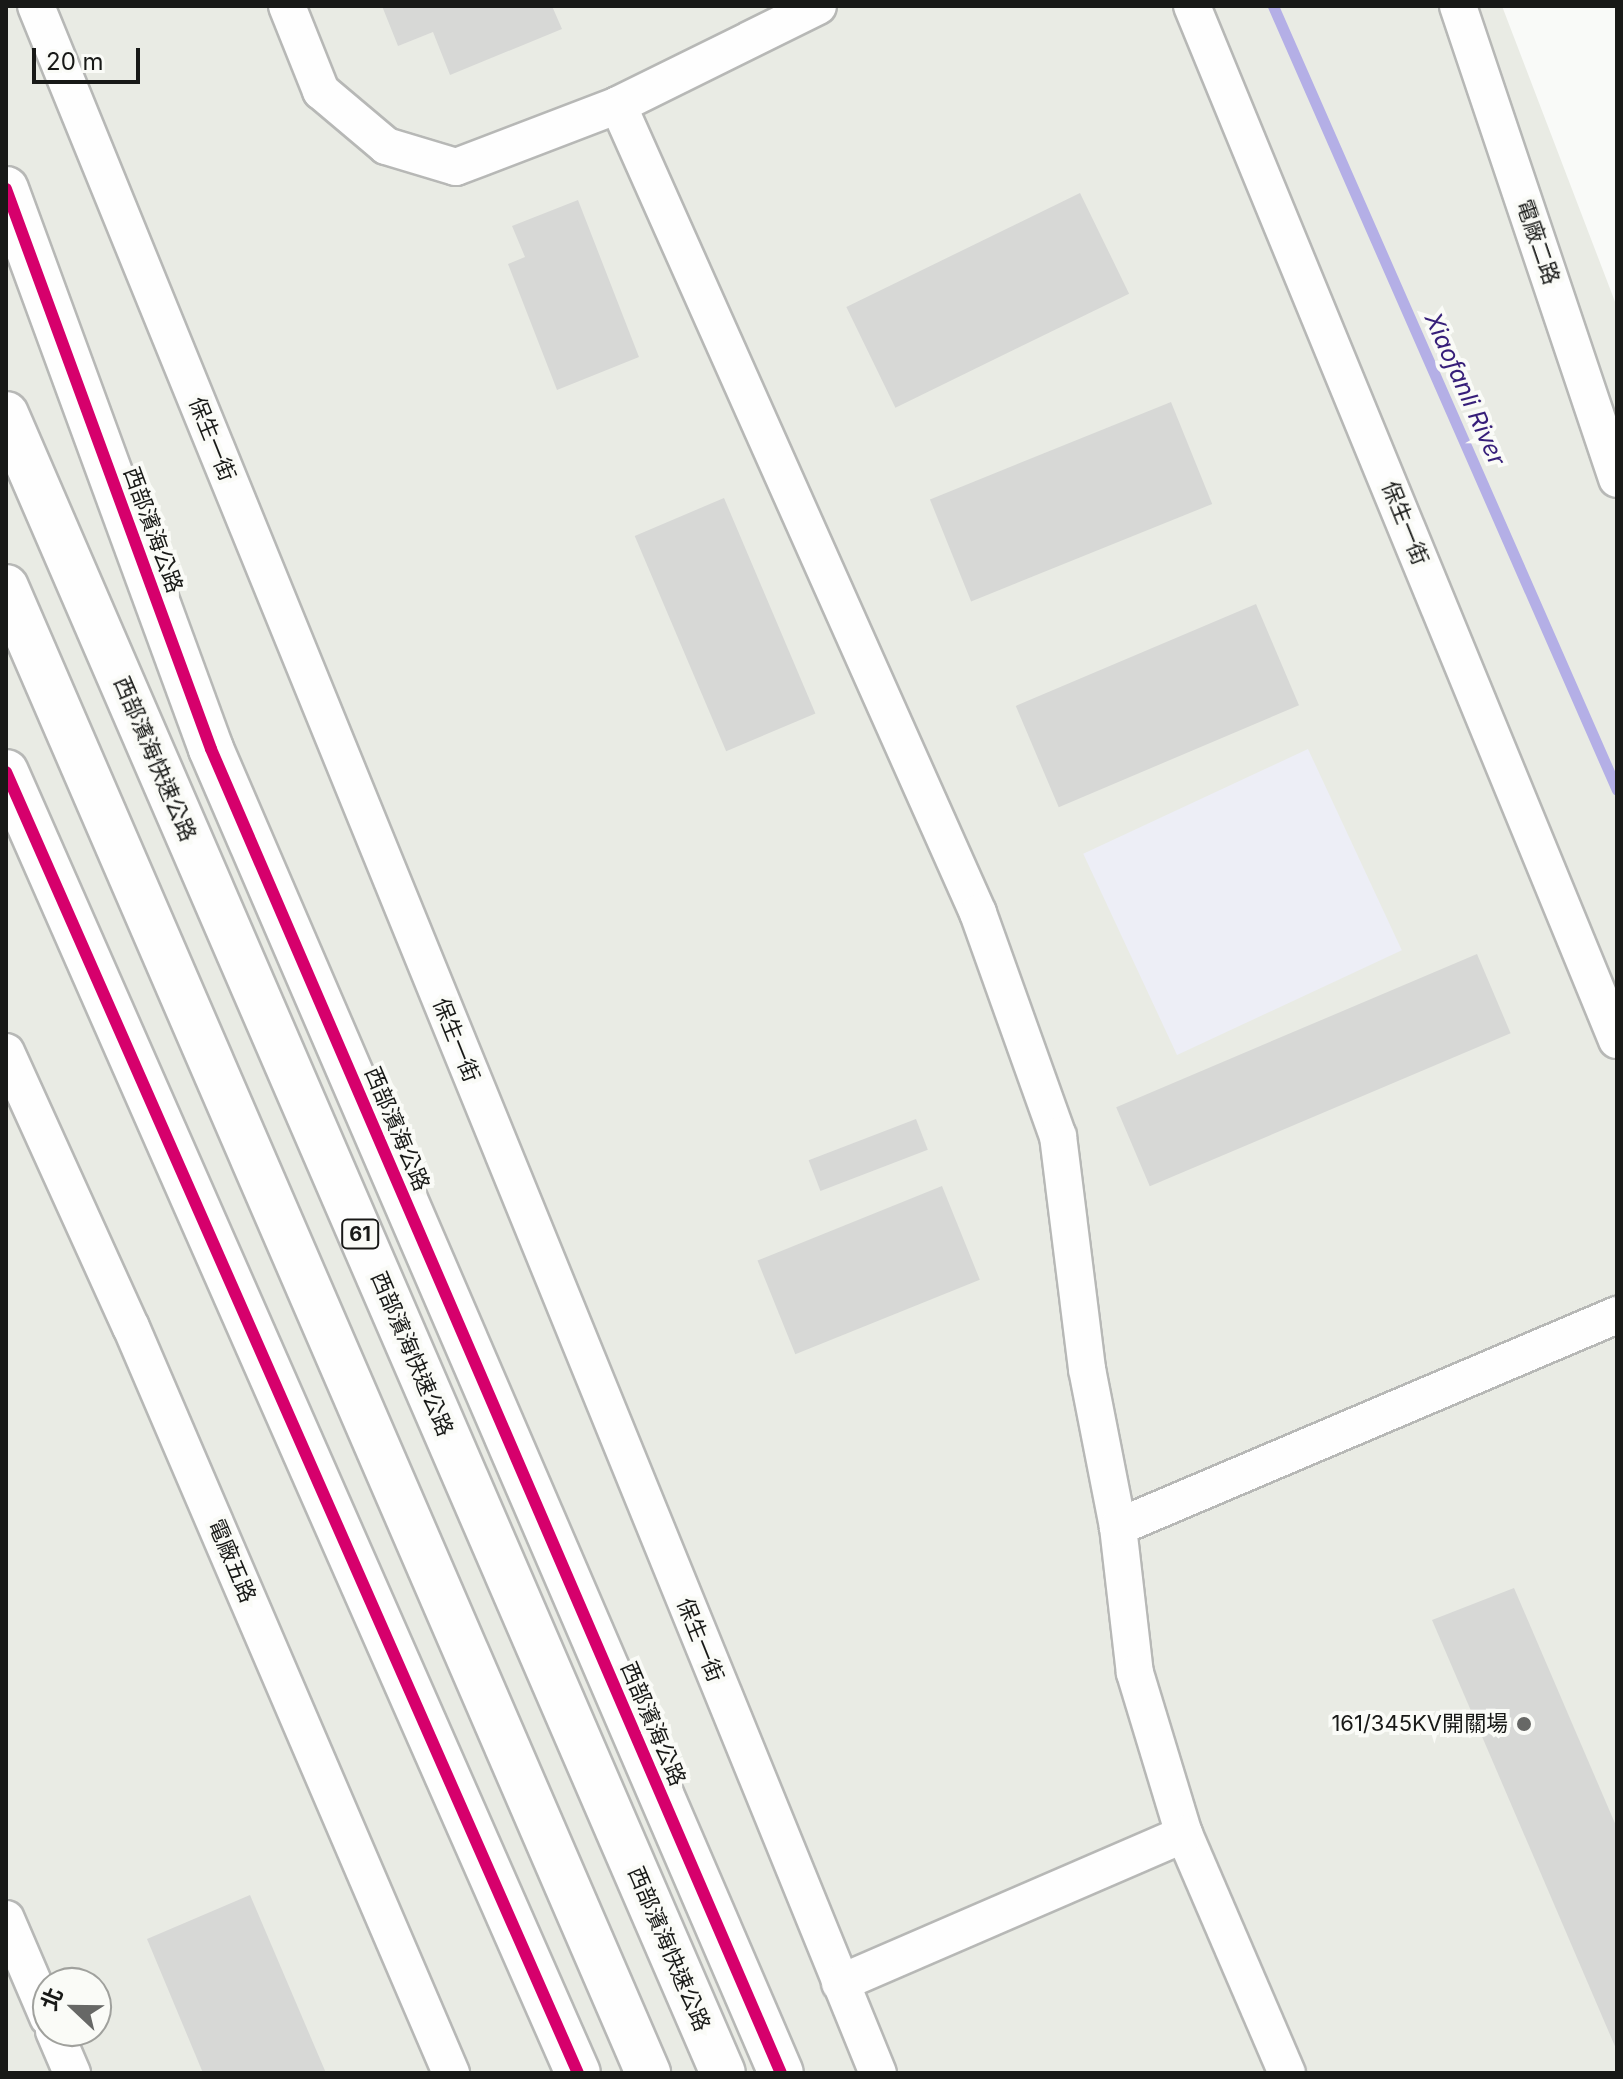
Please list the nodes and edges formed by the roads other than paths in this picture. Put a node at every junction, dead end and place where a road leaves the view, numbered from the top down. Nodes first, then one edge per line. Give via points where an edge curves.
1 (36, 6) edge
2 (287, 6) edge
3 (818, 6) edge
4 (1192, 6) edge
5 (1458, 6) edge
6 (618, 105) junction
7 (6, 189) edge
8 (6, 414) edge
9 (1617, 479) edge
10 (6, 587) edge
11 (6, 772) edge
12 (1617, 1040) edge
13 (6, 1052) edge
14 (1617, 1315) edge
15 (1118, 1527) junction
16 (1184, 1834) junction
17 (6, 1919) edge
18 (32, 1980) edge
19 (840, 1983) junction
20 (61, 2047) edge
21 (719, 2064) edge
22 (72, 2073) edge
23 (451, 2073) edge
24 (578, 2073) edge
25 (648, 2073) edge
26 (781, 2073) edge
27 (878, 2073) edge
28 (1287, 2073) edge

1 - 19 street, 保生一街
2 - 6 street via 321,91 386,146 456,167
3 - 6 street
4 - 12 street, 保生一街
5 - 9 street, 電廠二路
6 - 15 street via 978,913 1052,1121 1087,1369
7 - 26 main road, 西部濱海公路 / 61 via 211,749
8 - 21 main road, 西部濱海快速公路 / 61
10 - 25 main road
11 - 24 main road
13 - 23 street, 電廠五路 via 131,1327
14 - 15 street
15 - 16 street via 1135,1673
16 - 19 street
16 - 28 street
17 - 18 street
19 - 27 street, 保生一街
20 - 22 street

